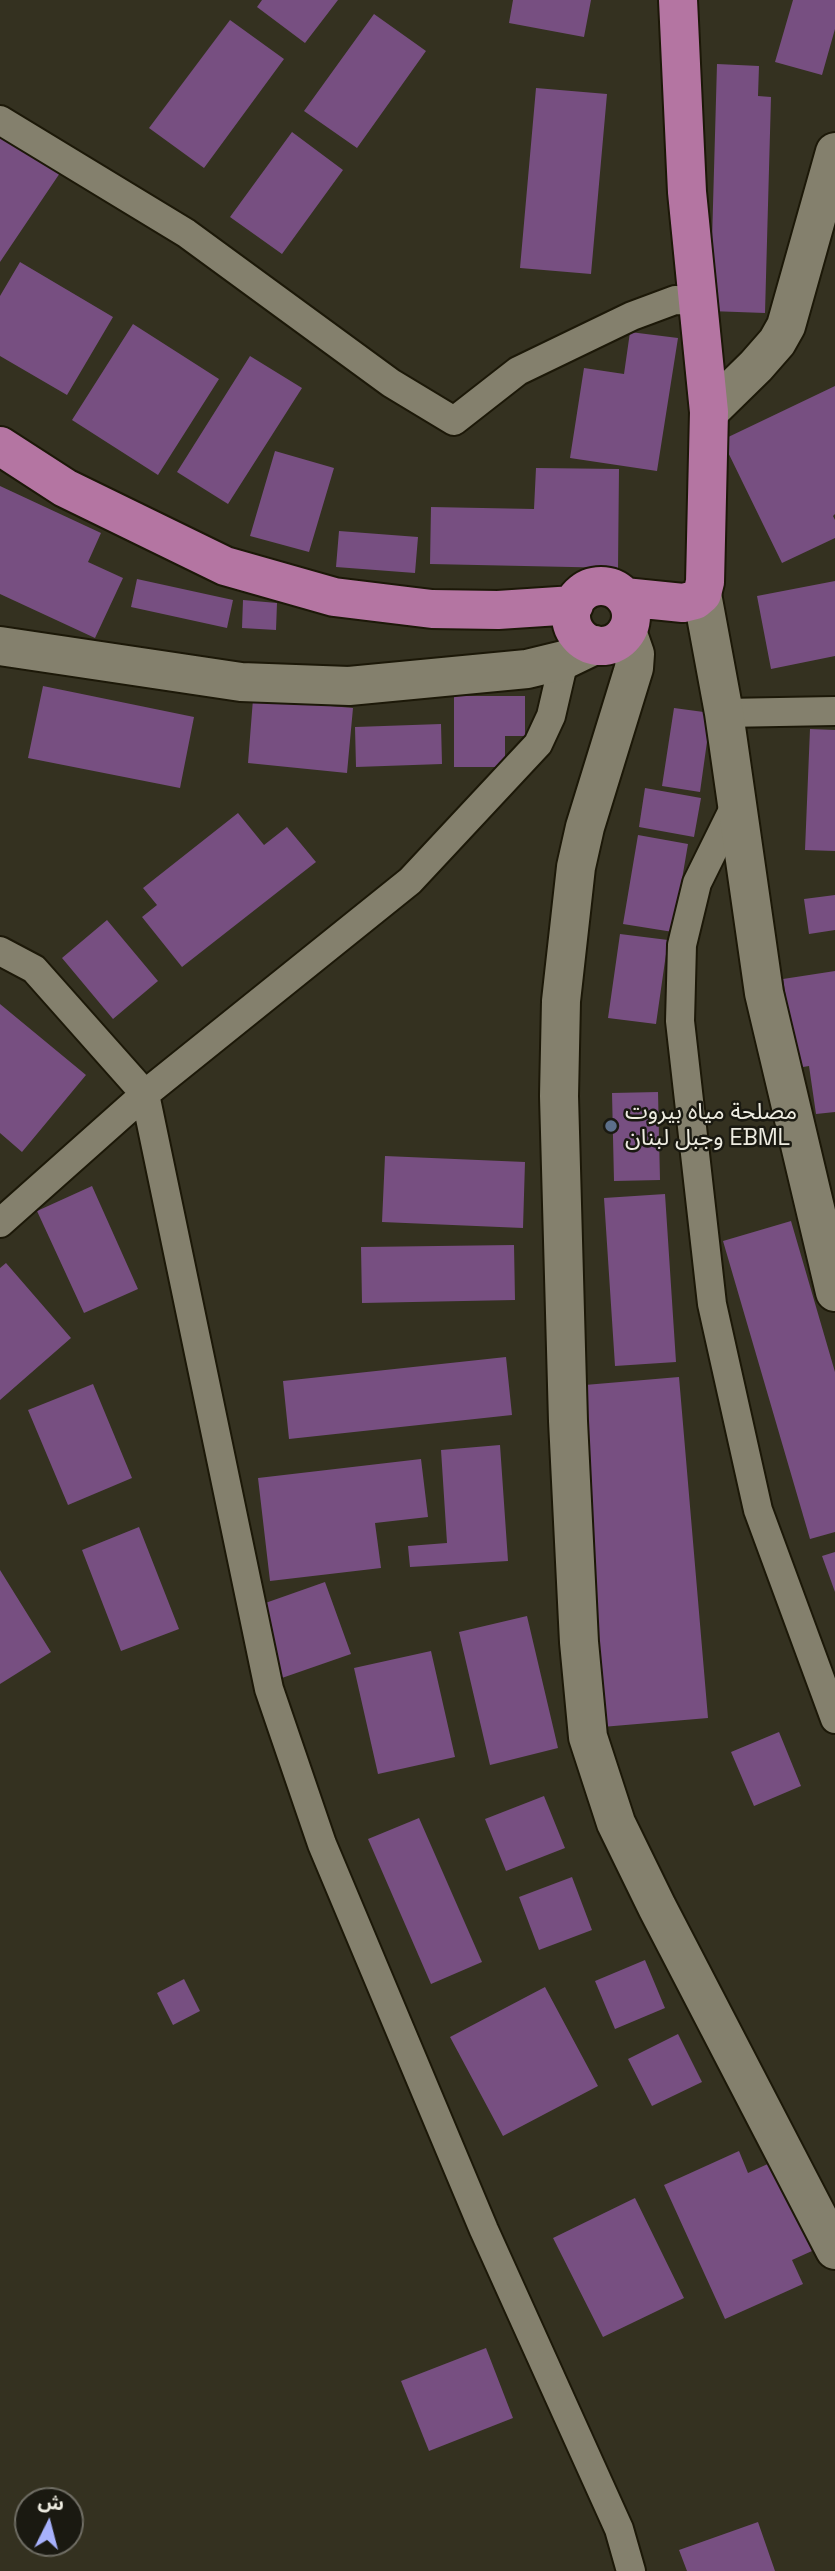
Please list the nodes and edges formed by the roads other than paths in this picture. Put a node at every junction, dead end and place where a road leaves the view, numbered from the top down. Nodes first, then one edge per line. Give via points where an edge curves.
1 (678, 0) edge
2 (0, 120) edge
3 (835, 152) edge
4 (698, 300) junction
5 (709, 412) junction
6 (0, 446) edge
7 (702, 594) junction
8 (573, 605) junction
9 (603, 634) junction
10 (0, 646) edge
11 (835, 711) edge
12 (724, 713) junction
13 (737, 802) junction
14 (0, 951) edge
15 (145, 1094) junction
16 (0, 1223) edge
17 (835, 1292) edge
18 (835, 1719) edge
19 (835, 2249) edge
20 (631, 2571) edge

1 - 4 main road via 687,192
2 - 4 street via 186,233 391,383 454,421 518,371 632,316 675,300
3 - 5 main road via 786,326 777,342
4 - 5 main road
5 - 7 main road
6 - 8 main road via 65,488 225,566 334,597 432,609
7 - 9 main road
7 - 12 main road
8 - 9 main road via 571,616 585,642
8 - 9 main road via 590,589 614,589
9 - 10 main road via 548,666 312,686 241,682
9 - 15 street via 538,744 410,881
9 - 19 main road via 635,654 634,668 576,867 561,1001 559,1096 568,1421 588,1737 616,1823 656,1907
11 - 12 street
12 - 13 main road
13 - 17 main road via 764,993
13 - 18 street via 697,883 682,945 680,1021 715,1317 758,1510
14 - 15 street via 34,969
15 - 16 street
15 - 20 street via 269,1689 322,1844 484,2231 620,2529

